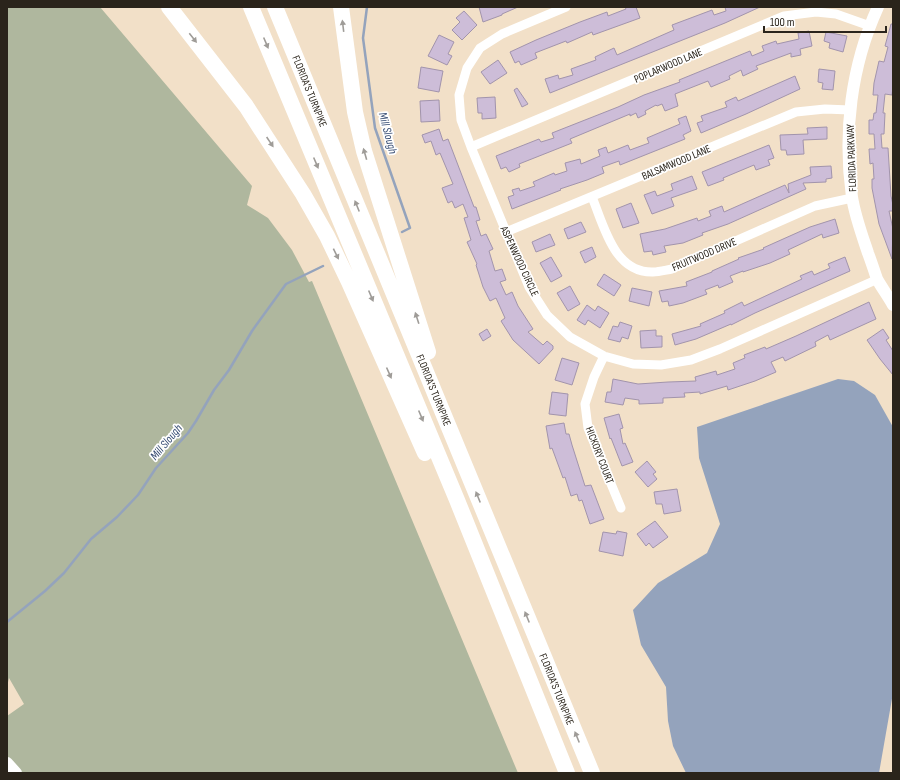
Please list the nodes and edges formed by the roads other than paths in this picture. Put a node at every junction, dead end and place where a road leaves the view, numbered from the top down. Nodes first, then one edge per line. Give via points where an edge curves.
1 (169, 7) edge
2 (251, 7) edge
3 (275, 7) edge
4 (341, 7) edge
5 (566, 7) edge
6 (878, 7) edge
7 (870, 26) junction
8 (850, 110) junction
9 (471, 147) junction
10 (592, 197) junction
11 (852, 198) junction
12 (506, 232) junction
13 (878, 279) junction
14 (893, 305) edge
15 (604, 356) junction
16 (453, 436) junction
17 (621, 508) dead end
18 (529, 680) junction
19 (7, 763) edge
20 (16, 773) edge
21 (567, 773) edge
22 (592, 773) edge

1 -> 18 highway via 246,106 327,236
2 -> 18 highway, FLORIDA'S TURNPIKE via 457,500
16 -> 3 highway, FLORIDA'S TURNPIKE
16 -> 4 highway via 364,151 355,112
5 - 9 street, ASPENWOOD CIRCLE via 502,34 475,54 467,68 459,95 461,120
6 - 7 street, FLORIDA PARKWAY
7 - 8 street, FLORIDA PARKWAY via 857,69
7 - 9 street, POPLARWOOD LANE via 836,14 816,12 784,16
8 - 10 street, BALSAMWOOD LANE via 796,112
8 - 11 street, FLORIDA PARKWAY
9 - 12 street, ASPENWOOD CIRCLE
10 - 11 street, FRUITWOOD DRIVE via 614,251 623,262 652,272 672,269 815,206
10 - 12 street, BALSAMWOOD LANE
11 - 13 street, FLORIDA PARKWAY
12 - 15 street, ASPENWOOD CIRCLE via 530,287 547,314 570,337
13 - 14 street, FLORIDA PARKWAY
13 - 15 street, ASPENWOOD CIRCLE via 691,360 661,365 633,364
15 - 17 street, HICKORY COURT via 585,404 588,428
22 -> 16 highway, FLORIDA'S TURNPIKE
18 - 21 highway, FLORIDA'S TURNPIKE
19 - 20 street

